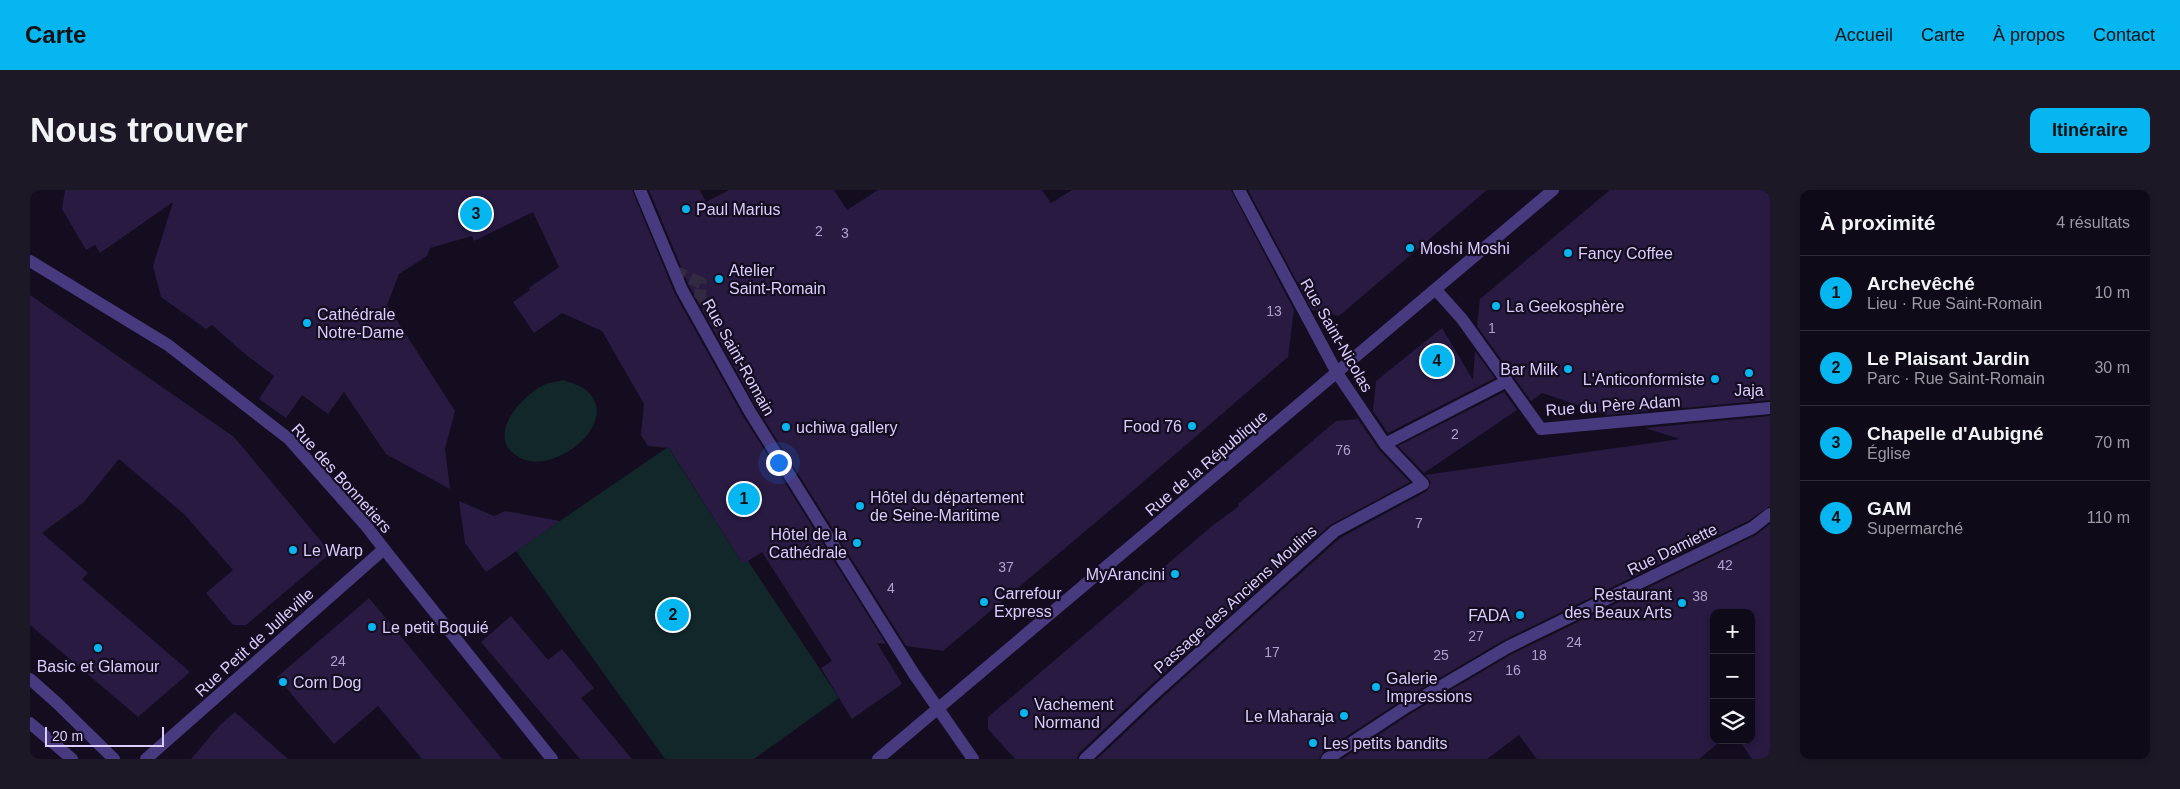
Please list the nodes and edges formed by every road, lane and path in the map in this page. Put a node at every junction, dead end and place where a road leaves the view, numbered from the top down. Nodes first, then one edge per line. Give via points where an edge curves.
1 (640, 190) edge
2 (1239, 190) edge
3 (1553, 190) edge
4 (30, 261) edge
5 (1436, 290) junction
6 (1337, 373) junction
7 (1507, 381) junction
8 (1770, 408) edge
9 (1384, 444) junction
10 (1423, 484) joint
11 (1770, 514) edge
12 (384, 550) junction
13 (30, 679) edge
14 (939, 708) junction
15 (30, 723) edge
16 (72, 759) edge
17 (114, 759) edge
18 (146, 759) edge
19 (552, 759) edge
20 (878, 759) edge
21 (973, 759) edge
22 (1085, 759) edge
23 (1327, 759) edge

1 - 14 street, Rue Saint-Romain via 682,290 750,412 914,674
2 - 6 street, Rue Saint-Nicolas
3 - 5 street, Rue de la République
4 - 12 street, Rue des Bonnetiers via 168,345 289,439
5 - 6 street, Rue de la République
5 - 7 street, Rue du Père Adam via 1462,319
6 - 9 street, Rue Saint-Nicolas
6 - 14 street, Rue de la République
7 - 8 street, Rue du Père Adam via 1541,429
7 - 9 street
9 - 10 street, Rue Saint-Nicolas
10 - 22 street, Passage des Anciens Moulins via 1335,531
11 - 23 street, Rue Damiette via 1752,528 1508,647 1406,707
12 - 18 street, Rue Petit de Julleville
12 - 19 street, Rue des Bonnetiers
13 - 17 street
14 - 20 street, Rue de la République
14 - 21 street, Rue Saint-Romain
15 - 16 street

